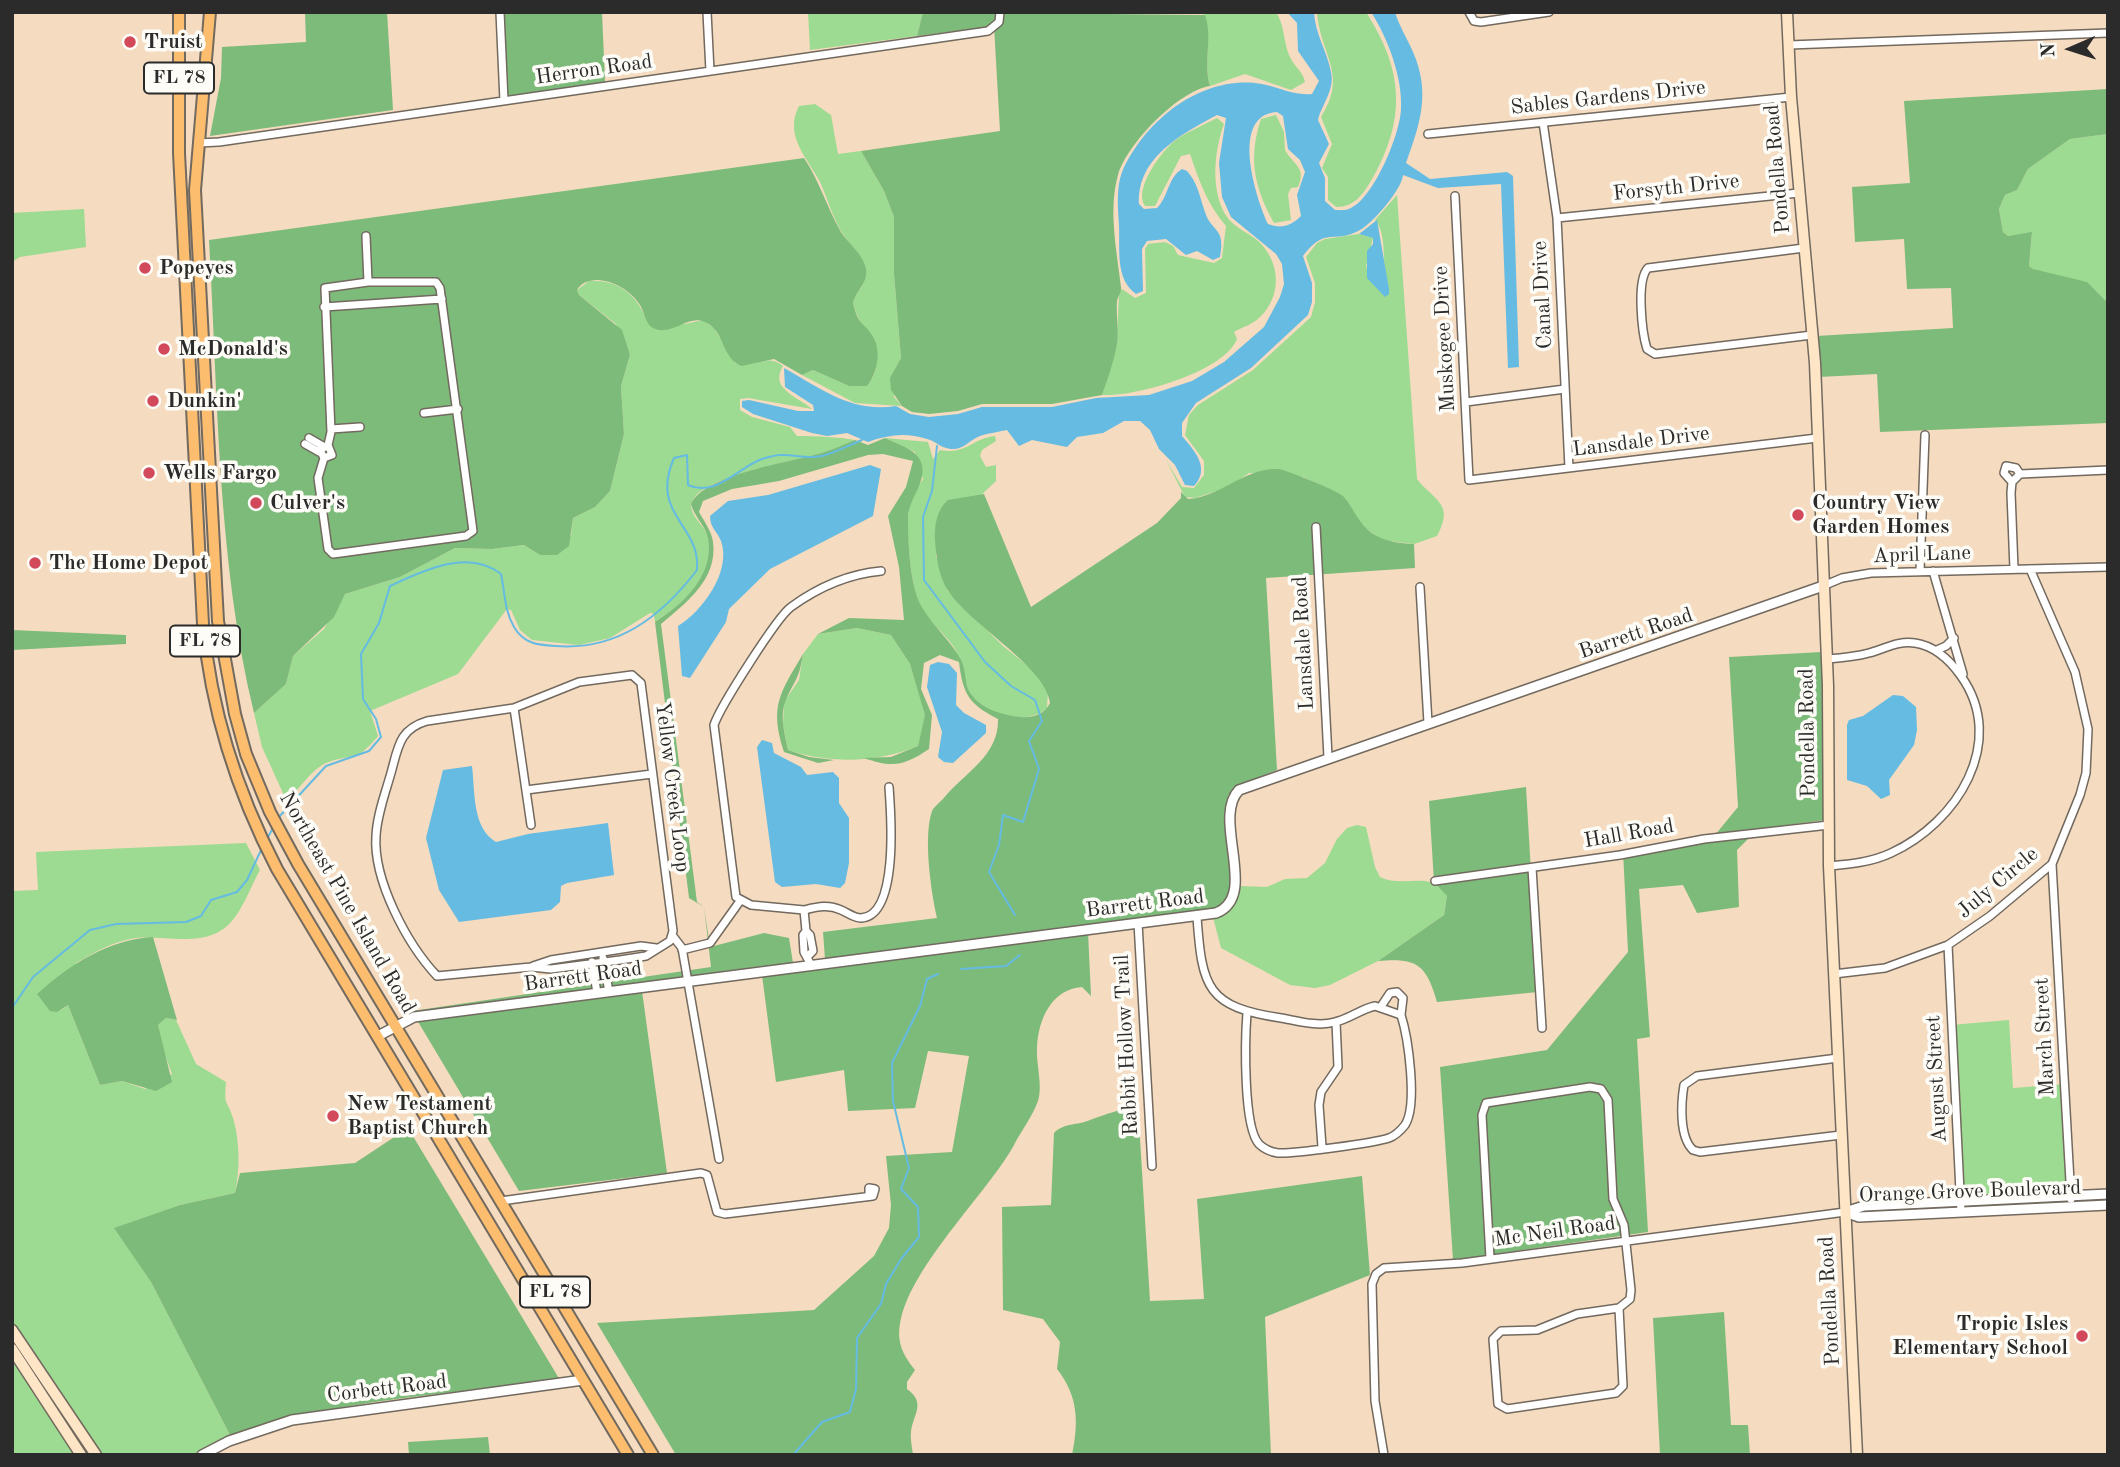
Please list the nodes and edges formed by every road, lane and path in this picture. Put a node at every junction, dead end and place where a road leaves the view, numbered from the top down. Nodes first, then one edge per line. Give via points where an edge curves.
1 (179, 12) edge
2 (210, 12) edge
3 (500, 12) edge
4 (706, 12) edge
5 (1000, 12) edge
6 (1469, 12) edge
7 (1549, 12) edge
8 (1787, 12) edge
9 (2108, 33) edge
10 (1788, 45) junction
11 (710, 71) junction
12 (1791, 97) junction
13 (504, 101) junction
14 (1542, 122) junction
15 (1428, 134) dead end
16 (198, 143) junction
17 (1799, 193) junction
18 (1455, 196) dead end
19 (1557, 218) junction
20 (366, 236) dead end
21 (1804, 248) junction
22 (368, 282) junction
23 (442, 299) junction
24 (324, 307) junction
25 (1812, 335) junction
26 (1565, 389) junction
27 (1465, 402) junction
28 (458, 409) junction
29 (424, 413) dead end
30 (360, 427) dead end
31 (331, 429) junction
32 (1925, 435) dead end
33 (1818, 438) junction
34 (307, 441) dead end
35 (324, 450) junction
36 (1569, 468) junction
37 (2108, 470) edge
38 (2020, 474) junction
39 (1469, 480) joint
40 (2012, 482) junction
41 (200, 513) junction
42 (1316, 527) dead end
43 (2108, 567) edge
44 (2014, 569) junction
45 (2030, 569) junction
46 (881, 571) dead end
47 (1920, 571) junction
48 (1933, 571) junction
49 (1824, 586) junction
50 (1420, 587) dead end
51 (216, 605) junction
52 (1954, 638) junction
53 (1937, 650) junction
54 (1826, 659) junction
55 (1964, 680) junction
56 (514, 708) junction
57 (1428, 723) junction
58 (1328, 757) junction
59 (652, 774) junction
60 (890, 788) dead end
61 (526, 790) junction
62 (531, 825) dead end
63 (1829, 825) junction
64 (2052, 864) junction
65 (1829, 866) junction
66 (1532, 868) junction
67 (1435, 881) dead end
68 (740, 901) junction
69 (804, 910) junction
70 (1197, 917) junction
71 (1138, 923) junction
72 (671, 935) junction
73 (1948, 945) junction
74 (631, 948) junction
75 (656, 948) junction
76 (682, 950) junction
77 (591, 954) junction
78 (603, 957) junction
79 (562, 958) junction
80 (632, 958) junction
81 (810, 960) junction
82 (592, 964) junction
83 (531, 967) junction
84 (562, 968) junction
85 (1834, 974) junction
86 (689, 981) junction
87 (609, 992) junction
88 (597, 993) junction
89 (1382, 1005) junction
90 (1247, 1013) junction
91 (1401, 1015) junction
92 (1336, 1023) junction
93 (394, 1025) junction
94 (1542, 1028) dead end
95 (378, 1037) junction
96 (1838, 1058) junction
97 (1841, 1135) junction
98 (1322, 1147) junction
99 (719, 1159) dead end
100 (1152, 1166) dead end
101 (869, 1194) dead end
102 (2108, 1194) edge
103 (2070, 1196) junction
104 (501, 1201) junction
105 (1960, 1201) junction
106 (1915, 1203) junction
107 (2108, 1205) edge
108 (2071, 1207) junction
109 (1845, 1212) junction
110 (1961, 1212) junction
111 (1916, 1214) junction
112 (1626, 1239) junction
113 (1490, 1258) junction
114 (1619, 1308) junction
115 (12, 1330) edge
116 (27, 1349) junction
117 (15, 1352) edge
118 (583, 1380) junction
119 (81, 1455) edge
120 (96, 1455) edge
121 (202, 1455) edge
122 (628, 1455) edge
123 (653, 1455) edge
124 (1384, 1455) edge
125 (1857, 1455) edge

1 - 41 main road, Northeast Pine Island Road / FL 78 via 179,153
2 - 16 main road, Northeast Pine Island Road / FL 78
3 - 13 street
4 - 11 street
5 - 11 street, Herron Road via 994,27
6 - 7 street via 1474,22
8 - 10 main road, Pondella Road
9 - 10 street
10 - 12 main road, Pondella Road
11 - 13 street, Herron Road
12 - 14 street, Sables Gardens Drive
12 - 17 main road, Pondella Road
13 - 16 street, Herron Road
14 - 15 street, Sables Gardens Drive
14 - 19 street, Canal Drive
16 - 51 main road, Northeast Pine Island Road / FL 78 via 195,190
17 - 19 street, Forsyth Drive
17 - 21 main road, Pondella Road
18 - 27 street, Muskogee Drive
19 - 26 street, Canal Drive
20 - 22 street
21 - 25 main road, Pondella Road
21 - 25 street via 1648,268 1641,280 1644,339 1655,354
22 - 23 street via 436,282
22 - 24 street via 327,286
23 - 24 street
23 - 28 street
24 - 31 street
25 - 33 main road, Pondella Road
26 - 27 street
26 - 36 street, Canal Drive
27 - 39 street, Muskogee Drive
28 - 29 street
28 - 35 street via 474,526 470,534 333,554 328,549 318,478
30 - 31 street
31 - 35 street
32 - 47 street
33 - 36 street, Lansdale Drive
33 - 49 main road, Pondella Road
34 - 35 street
36 - 39 street, Lansdale Drive
37 - 38 street
38 - 40 street
38 - 40 street via 2006,466 2004,473
40 - 44 street
41 - 51 main road via 209,529
41 - 95 main road, Northeast Pine Island Road / FL 78 via 204,624 214,702 256,826
42 - 58 street, Lansdale Road
43 - 45 street, April Lane
44 - 45 street, April Lane
44 - 48 street, April Lane
45 - 64 street, July Circle via 2075,672 2088,729 2081,795
46 - 68 street via 848,576 790,607 717,716 713,737 734,892
47 - 48 street, April Lane
47 - 49 street, April Lane via 1871,573
48 - 52 street
49 - 54 main road, Pondella Road
49 - 57 street, Barrett Road
50 - 57 street
51 - 93 main road, Northeast Pine Island Road / FL 78 via 234,714 270,812
52 - 53 street
52 - 55 street
53 - 54 street via 1903,643
53 - 55 street
54 - 63 main road, Pondella Road
55 - 65 street via 1980,734 1964,790 1940,819 1907,845 1869,861
56 - 59 street, Yellow Creek Loop via 579,682 636,676 641,683
56 - 61 street
56 - 83 street, Yellow Creek Loop via 427,721 406,730 375,839 388,897 437,976
57 - 58 street, Barrett Road
58 - 70 street, Barrett Road via 1245,787 1233,796 1233,898 1223,910
59 - 61 street
59 - 72 street, Yellow Creek Loop
60 - 69 street via 890,867 880,907 863,918 831,906
61 - 62 street
63 - 65 main road, Pondella Road
63 - 66 street, Hall Road via 1704,839
64 - 73 street, July Circle
64 - 103 street, March Street
65 - 85 main road, Pondella Road
66 - 67 street, Hall Road
66 - 94 street
68 - 69 street
68 - 76 street via 710,943
69 - 81 street via 813,951
70 - 71 street, Barrett Road
70 - 90 street via 1200,964 1209,984 1223,1000
71 - 81 street, Barrett Road
71 - 100 street, Rabbit Hollow Trail
72 - 75 street via 670,941
72 - 76 street
73 - 85 street, July Circle via 1885,968
73 - 105 street, August Street
74 - 75 street
74 - 78 street
74 - 80 street
75 - 80 street via 646,956
76 - 86 street
77 - 78 street
77 - 79 street
77 - 82 street
78 - 80 street
78 - 82 street
78 - 87 street
79 - 83 street
79 - 84 street
81 - 86 street, Barrett Road
82 - 84 street
82 - 88 street
83 - 84 street
85 - 96 main road, Pondella Road
86 - 87 street, Barrett Road
86 - 99 street
87 - 88 street, Barrett Road
88 - 93 street, Barrett Road via 414,1017
89 - 91 street
89 - 91 street via 1390,993 1397,992 1403,998
89 - 92 street via 1362,1009
90 - 92 street
90 - 98 street via 1250,1122 1258,1143 1275,1153
91 - 98 street via 1410,1081 1407,1122 1387,1139
92 - 98 street via 1338,1067 1321,1092 1319,1105
93 - 95 street, Barrett Road
93 - 104 main road, Northeast Pine Island Road / FL 78
95 - 118 main road, Northeast Pine Island Road / FL 78
96 - 97 main road, Pondella Road
96 - 97 street via 1697,1076 1684,1085 1683,1108 1685,1138 1700,1152
97 - 109 main road, Pondella Road
101 - 104 street via 725,1214 713,1206 707,1175 701,1172
102 - 103 street, Orange Grove Boulevard
103 - 105 street, Orange Grove Boulevard
103 - 108 street, March Street
104 - 123 main road, Northeast Pine Island Road / FL 78
105 - 106 street, Orange Grove Boulevard
105 - 110 street, August Street
106 - 109 street, Orange Grove Boulevard via 1864,1206
106 - 111 street
107 - 108 street, Orange Grove Boulevard
108 - 110 street, Orange Grove Boulevard
109 - 111 street, Orange Grove Boulevard via 1859,1217
109 - 112 street, Mc Neil Road
109 - 125 main road, Pondella Road
110 - 111 street, Orange Grove Boulevard
112 - 113 street, Mc Neil Road
112 - 113 street via 1614,1199 1606,1093 1590,1087 1491,1100 1482,1115
112 - 114 street via 1630,1299
113 - 124 street, Mc Neil Road via 1384,1269 1376,1274 1372,1284 1376,1409
114 - 114 street via 1577,1314 1537,1330 1501,1331 1493,1339 1498,1404 1507,1409 1616,1393 1623,1386
115 - 116 main road
116 - 117 main road
116 - 120 main road
117 - 119 main road
118 - 121 street, Corbett Road via 292,1420
118 - 122 main road, Northeast Pine Island Road / FL 78

